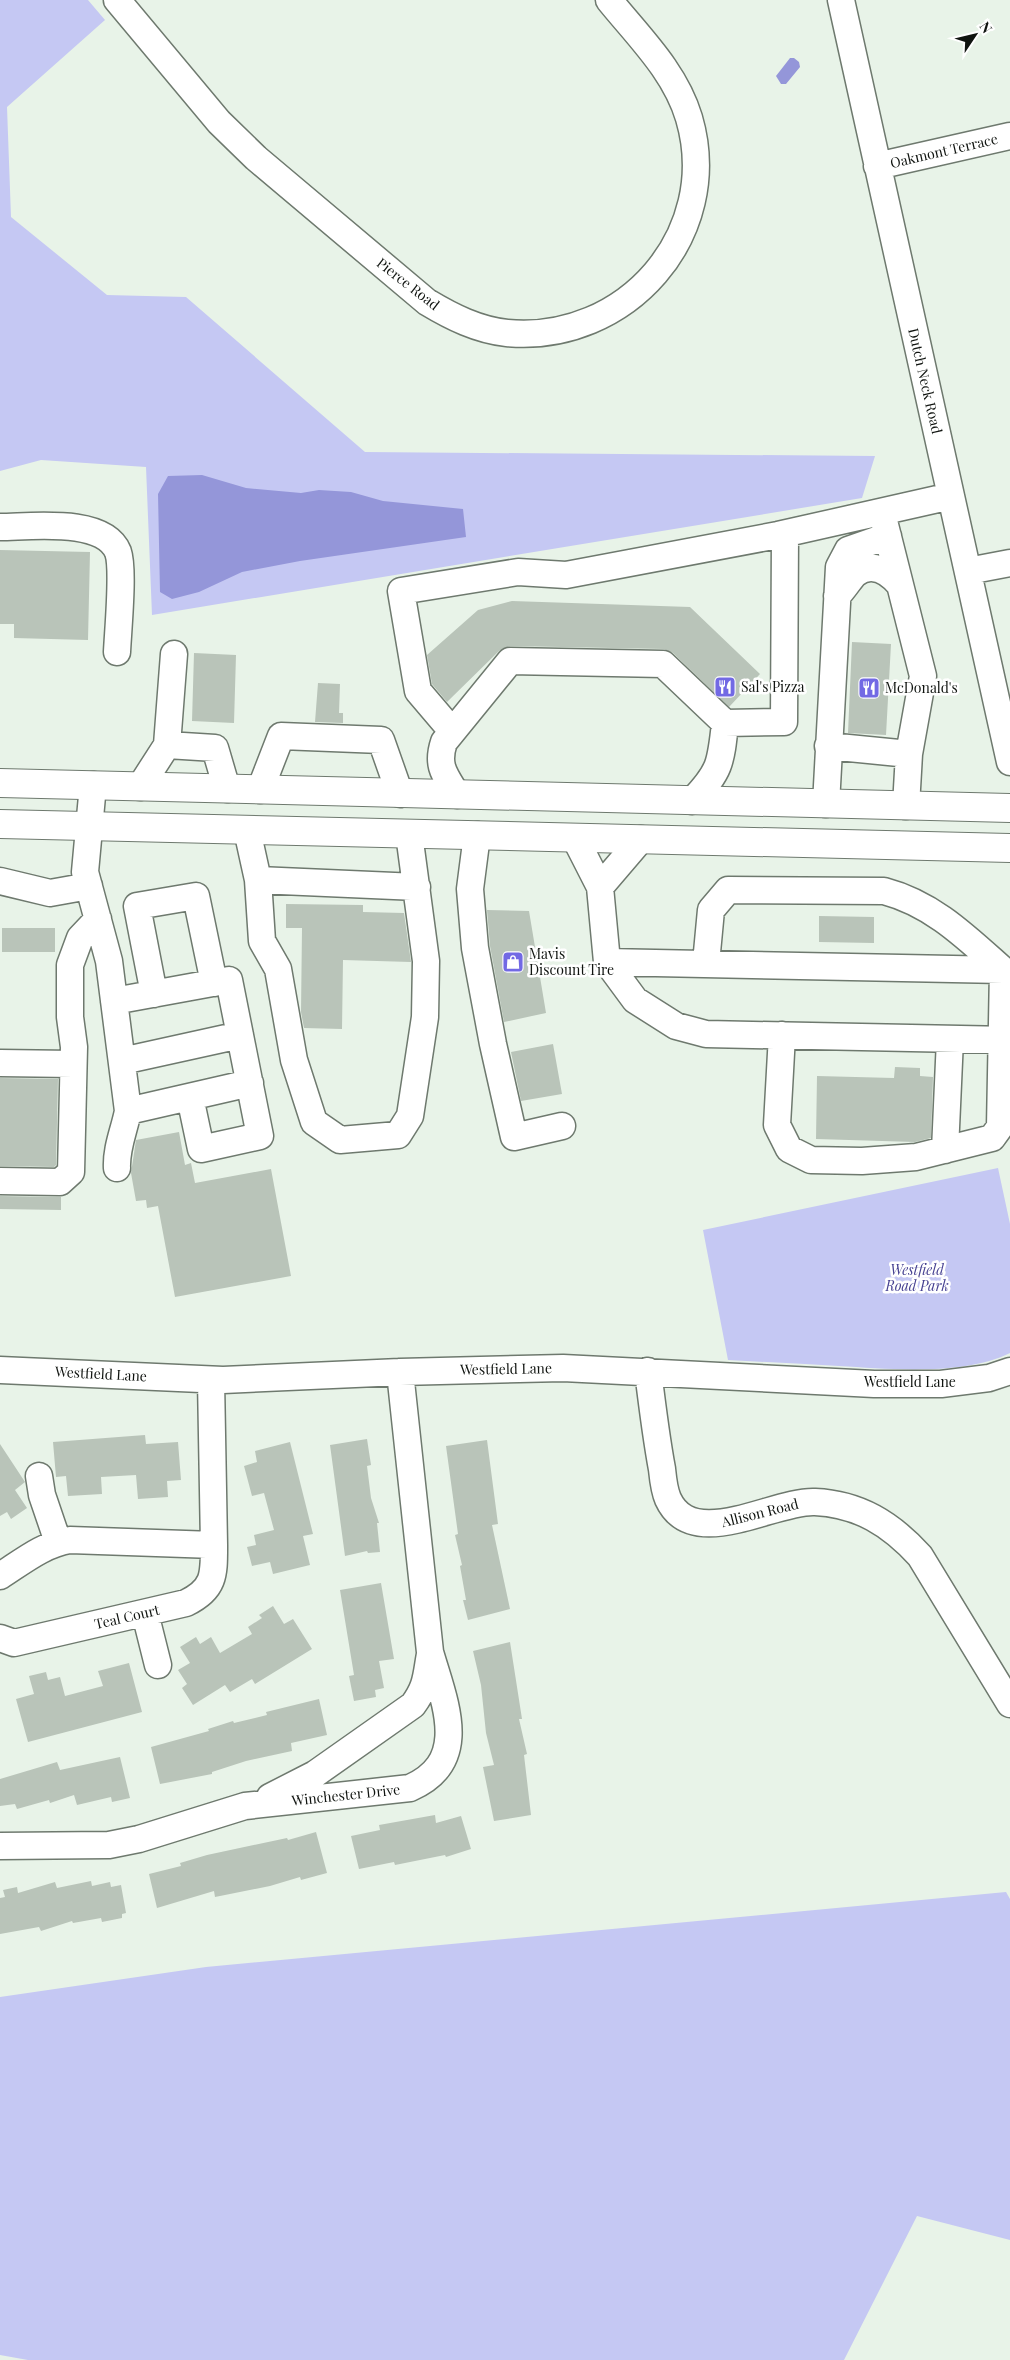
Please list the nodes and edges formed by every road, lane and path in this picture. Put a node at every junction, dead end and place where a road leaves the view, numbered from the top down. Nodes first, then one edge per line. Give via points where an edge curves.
1 (117, 0) edge
2 (608, 0) edge
3 (841, 0) edge
4 (1010, 136) edge
5 (877, 166) junction
6 (951, 496) junction
7 (842, 521) junction
8 (885, 524) junction
9 (0, 527) edge
10 (785, 534) junction
11 (848, 550) junction
12 (1010, 563) edge
13 (968, 572) junction
14 (900, 585) junction
15 (842, 591) junction
16 (117, 652) dead end
17 (174, 654) dead end
18 (725, 723) junction
19 (452, 731) junction
20 (167, 745) junction
21 (828, 746) junction
22 (909, 754) junction
23 (1010, 762) edge
24 (0, 783) edge
25 (93, 786) junction
26 (140, 787) junction
27 (226, 789) junction
28 (260, 790) junction
29 (400, 794) junction
30 (458, 795) junction
31 (692, 801) junction
32 (826, 804) junction
33 (906, 806) junction
34 (1010, 808) edge
35 (0, 824) edge
36 (89, 826) junction
37 (247, 830) junction
38 (409, 834) junction
39 (477, 835) junction
40 (575, 838) junction
41 (641, 840) junction
42 (1010, 848) edge
43 (258, 880) junction
44 (0, 881) edge
45 (89, 886) junction
46 (417, 887) junction
47 (600, 887) junction
48 (98, 919) junction
49 (607, 962) junction
50 (706, 963) junction
51 (1003, 970) junction
52 (214, 983) junction
53 (154, 994) junction
54 (114, 1001) junction
55 (240, 1035) junction
56 (782, 1035) junction
57 (950, 1038) junction
58 (1006, 1040) edge
59 (122, 1061) junction
60 (0, 1063) edge
61 (73, 1064) junction
62 (250, 1083) junction
63 (190, 1097) junction
64 (128, 1111) junction
65 (562, 1126) dead end
66 (945, 1150) junction
67 (117, 1168) dead end
68 (0, 1181) edge
69 (0, 1370) edge
70 (648, 1371) junction
71 (1010, 1371) edge
72 (400, 1372) junction
73 (212, 1380) junction
74 (39, 1476) dead end
75 (58, 1542) junction
76 (214, 1545) junction
77 (0, 1576) edge
78 (145, 1613) junction
79 (0, 1638) edge
80 (430, 1652) junction
81 (158, 1665) dead end
82 (1010, 1704) edge
83 (246, 1806) junction
84 (0, 1846) edge

1 - 2 street, Pierce Road via 219,122 256,158 427,302 477,327 535,334 565,330 595,319 621,305 642,288 676,244 693,194 694,144 681,96 668,72
3 - 5 street, Dutch Neck Road
4 - 5 street, Oakmont Terrace
5 - 6 street, Dutch Neck Road
6 - 8 street
6 - 13 street, Dutch Neck Road
7 - 8 street
7 - 10 street
7 - 11 street
8 - 11 street
8 - 14 street
9 - 16 street via 79,528 94,531 108,539 118,552 120,567
10 - 18 street via 784,722
10 - 19 street via 566,575 518,572 401,591 418,691
11 - 15 street via 839,567
12 - 13 street
13 - 23 street, Dutch Neck Road
14 - 15 street via 892,575 877,567 855,574
14 - 22 street via 923,676
15 - 21 street
17 - 20 street
18 - 19 street via 663,664 510,661
18 - 31 street via 722,758 716,772
19 - 30 street via 439,756 442,770
20 - 26 street
20 - 27 street via 215,748
21 - 22 street
21 - 32 street
22 - 33 street
24 - 25 highway
25 - 26 highway
25 - 36 street
26 - 27 highway
27 - 28 highway
28 - 29 highway
28 - 29 street via 281,736 381,740
29 - 30 highway
30 - 31 highway
31 - 32 highway
32 - 33 highway
33 - 34 highway
35 - 36 highway
36 - 37 highway
36 - 45 street via 85,872
37 - 38 highway
37 - 43 street
38 - 39 highway
38 - 46 street
39 - 40 highway
39 - 65 street via 470,889 475,948 514,1137
40 - 41 highway
40 - 47 street
41 - 42 highway
41 - 47 street
43 - 46 street
43 - 46 street via 262,940 278,969 294,1060 314,1122 340,1140 398,1135 410,1116 425,1018 426,961
44 - 45 street via 50,893
45 - 48 street
47 - 49 street
48 - 54 street via 109,961
48 - 61 street via 80,938 70,965
49 - 50 street
49 - 56 street via 635,1000 676,1026 706,1034
50 - 51 street
50 - 51 street via 711,910 728,890 884,891 908,897 956,927
51 - 58 street
52 - 53 street
52 - 53 street via 196,896 137,906
52 - 55 street via 229,980
53 - 54 street
54 - 59 street
55 - 59 street
55 - 62 street
56 - 57 street
56 - 66 street via 777,1125 789,1149 811,1160 862,1162 916,1157
57 - 58 street
57 - 66 street
58 - 66 street via 1000,1127 992,1138
59 - 64 street
60 - 61 street
61 - 68 street via 71,1172 60,1182
62 - 63 street
62 - 63 street via 260,1136 201,1149
63 - 64 street
64 - 67 street via 116,1152
69 - 73 street, Westfield Lane
70 - 71 street, Westfield Lane via 874,1384 942,1384 988,1378
70 - 72 street, Westfield Lane via 563,1368
70 - 82 street, Allison Road via 666,1493 680,1514 701,1523 722,1524 793,1503 814,1502 859,1510 882,1521 901,1535 920,1556
72 - 73 street, Westfield Lane
72 - 80 street, Winchester Drive
73 - 76 street, Teal Court
74 - 75 street via 42,1496
75 - 76 street
75 - 77 street via 46,1546
76 - 78 street, Teal Court via 214,1573 209,1586 199,1597
78 - 79 street, Teal Court via 14,1643
78 - 81 street
80 - 83 street, Winchester Drive via 427,1678 413,1705 315,1774
80 - 83 street, Winchester Drive via 441,1682 449,1743 437,1771 410,1788
83 - 84 street, Winchester Drive via 109,1845

